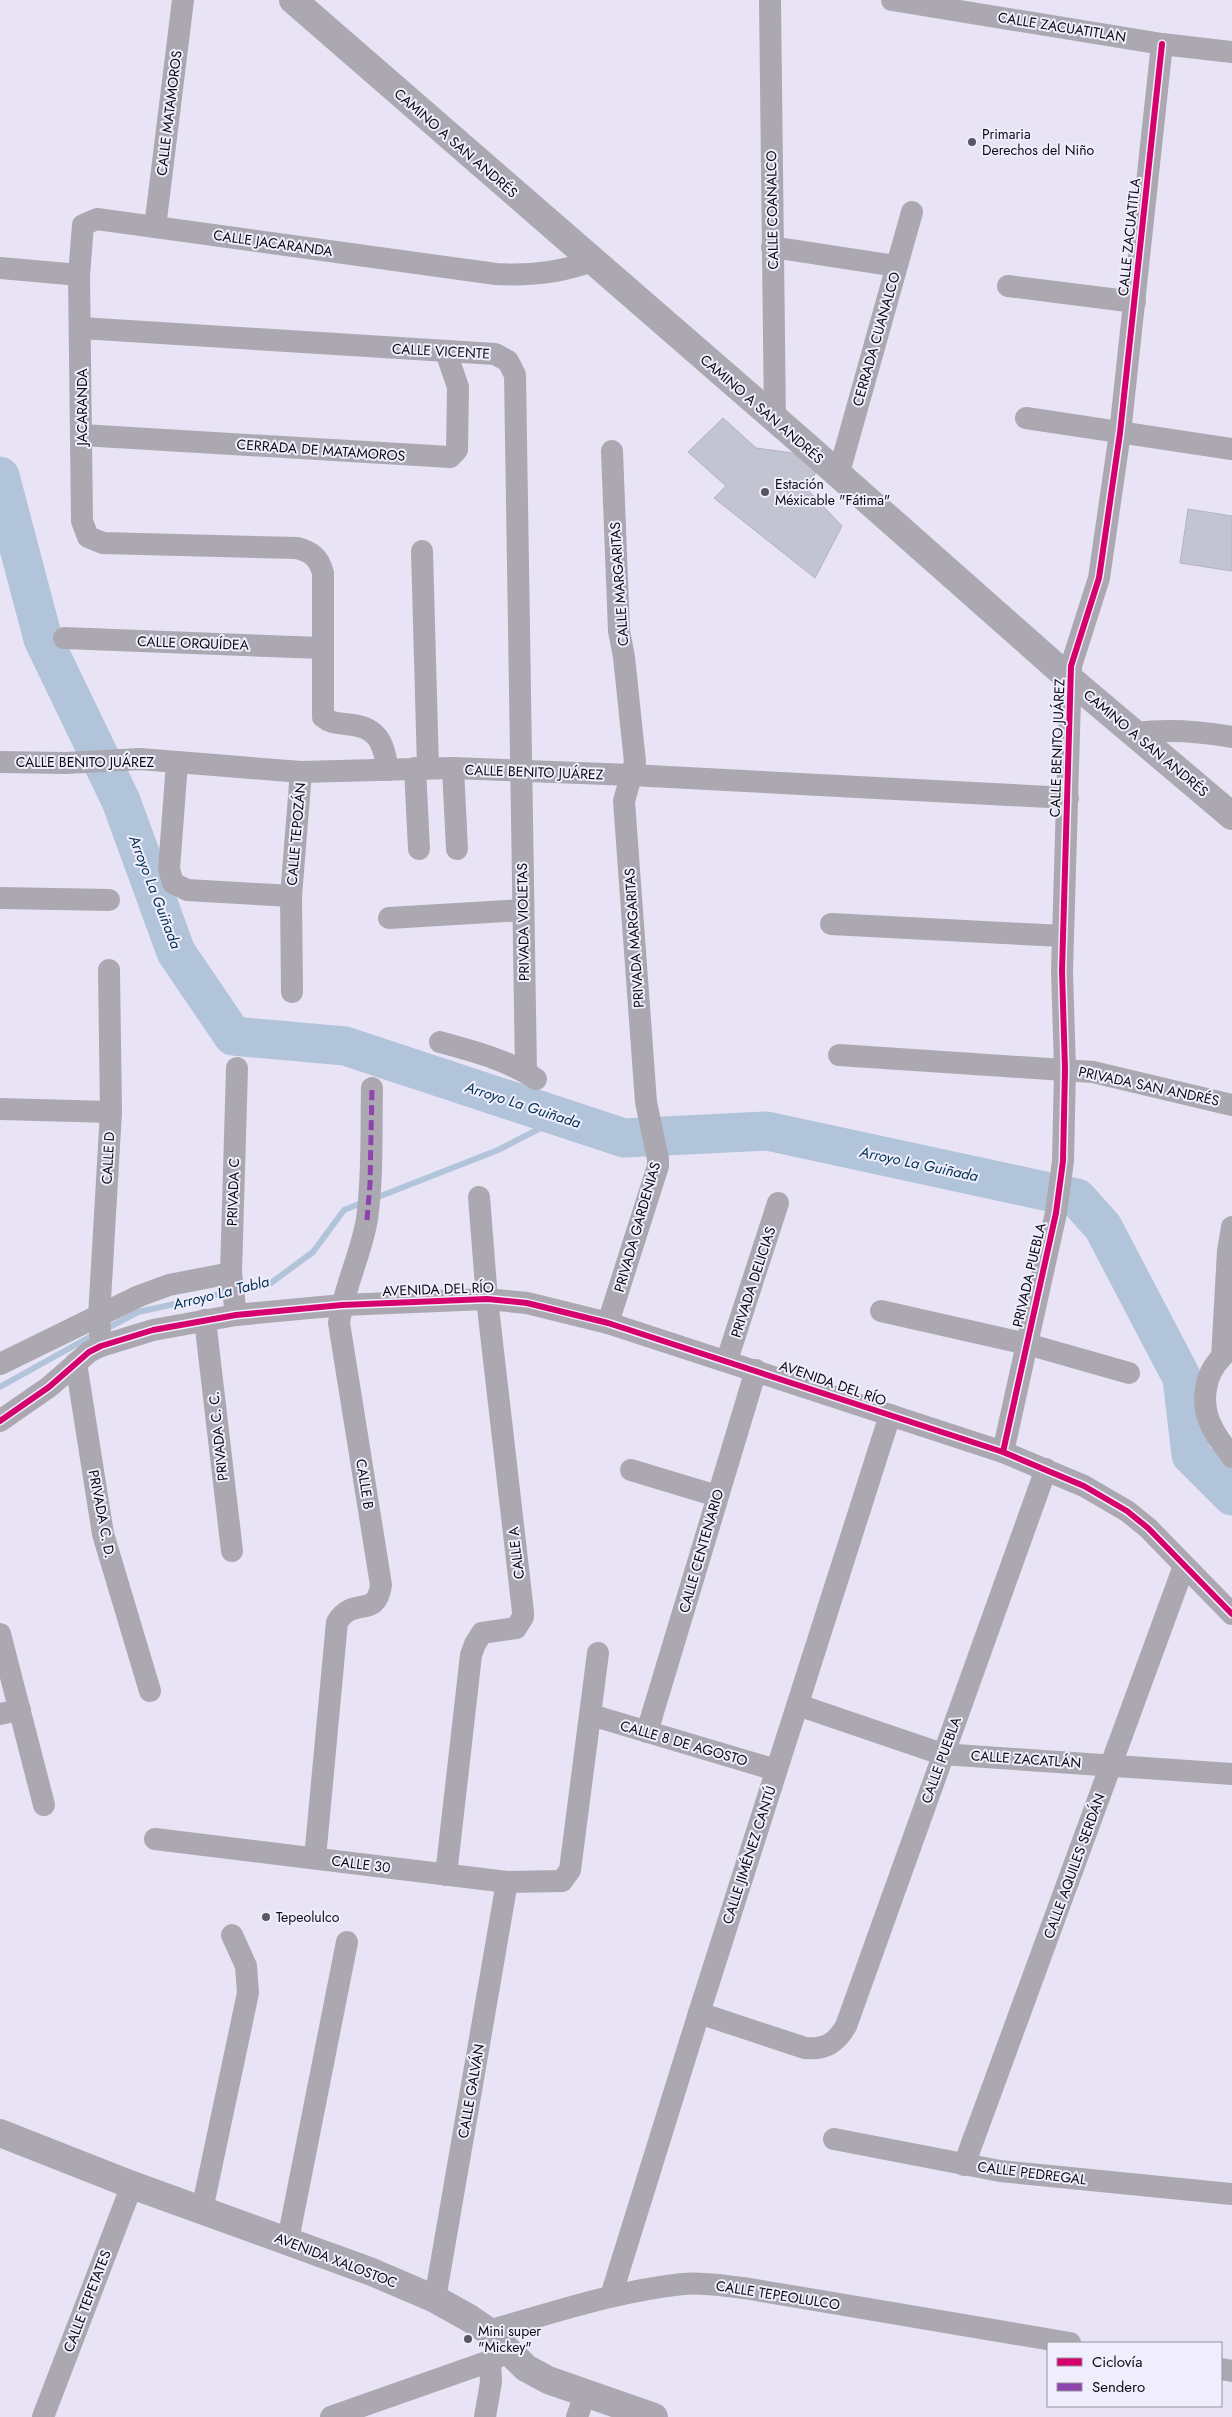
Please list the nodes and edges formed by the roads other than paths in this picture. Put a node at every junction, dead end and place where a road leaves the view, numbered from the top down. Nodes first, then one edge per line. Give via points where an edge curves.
1 (183, 0) edge
2 (293, 0) edge
3 (770, 0) edge
4 (892, 0) edge
5 (1162, 44) junction
6 (1232, 52) edge
7 (912, 212) dead end
8 (155, 227) junction
9 (772, 246) junction
10 (592, 261) junction
11 (896, 266) junction
12 (0, 268) edge
13 (79, 275) junction
14 (1008, 286) dead end
15 (1135, 302) junction
16 (81, 328) junction
17 (446, 352) junction
18 (1026, 418) dead end
19 (776, 421) junction
20 (1120, 433) junction
21 (82, 435) junction
22 (1232, 449) edge
23 (612, 451) dead end
24 (838, 476) junction
25 (422, 551) dead end
26 (64, 638) dead end
27 (322, 648) junction
28 (1071, 680) junction
29 (1134, 733) junction
30 (1232, 737) edge
31 (0, 762) edge
32 (177, 762) junction
33 (421, 768) junction
34 (454, 768) junction
35 (388, 770) junction
36 (301, 772) junction
37 (521, 772) junction
38 (631, 775) junction
39 (1068, 798) junction
40 (1232, 816) edge
41 (419, 848) dead end
42 (456, 849) dead end
43 (291, 896) junction
44 (0, 898) edge
45 (109, 900) dead end
46 (523, 910) junction
47 (389, 918) dead end
48 (831, 924) dead end
49 (1062, 936) junction
50 (109, 970) dead end
51 (292, 992) dead end
52 (440, 1042) dead end
53 (839, 1055) dead end
54 (237, 1068) dead end
55 (1065, 1069) junction
56 (372, 1088) dead end
57 (1232, 1105) edge
58 (647, 1108) joint
59 (0, 1109) edge
60 (111, 1112) junction
61 (1062, 1178) joint
62 (478, 1197) dead end
63 (778, 1203) dead end
64 (1232, 1226) edge
65 (233, 1292) junction
66 (487, 1299) junction
67 (342, 1305) junction
68 (881, 1311) dead end
69 (205, 1320) junction
70 (608, 1323) junction
71 (100, 1331) junction
72 (1026, 1344) junction
73 (1227, 1358) edge
74 (727, 1360) junction
75 (76, 1363) junction
76 (0, 1364) edge
77 (756, 1370) junction
78 (1129, 1373) dead end
79 (890, 1415) junction
80 (0, 1421) edge
81 (1003, 1452) junction
82 (1232, 1457) edge
83 (1046, 1469) junction
84 (631, 1470) dead end
85 (717, 1496) junction
86 (232, 1551) dead end
87 (1184, 1566) junction
88 (1232, 1614) edge
89 (0, 1634) edge
90 (598, 1653) dead end
91 (150, 1691) dead end
92 (798, 1705) junction
93 (10, 1712) edge
94 (591, 1715) junction
95 (647, 1732) junction
96 (942, 1754) junction
97 (1111, 1765) junction
98 (776, 1770) junction
99 (1232, 1774) edge
100 (44, 1805) dead end
101 (155, 1839) dead end
102 (315, 1858) junction
103 (446, 1875) junction
104 (506, 1882) junction
105 (232, 1935) dead end
106 (347, 1942) dead end
107 (699, 2013) junction
108 (0, 2133) edge
109 (834, 2139) dead end
110 (964, 2165) junction
111 (132, 2185) junction
112 (1232, 2194) edge
113 (202, 2210) junction
114 (288, 2240) junction
115 (612, 2296) junction
116 (435, 2299) junction
117 (488, 2331) junction
118 (1064, 2342) edge
119 (500, 2356) junction
120 (581, 2406) edge
121 (43, 2417) edge
122 (331, 2417) edge
123 (485, 2417) edge
124 (654, 2417) edge

1 - 8 street, CALLE MATAMOROS
2 - 10 main road, CAMINO A SAN ANDRÉS
3 - 9 street, CALLE COANALCO
4 - 5 street, CALLE ZACUATITLAN
5 - 6 street, CALLE ZACUATITLAN
5 - 15 street, CALLE ZACUATITLA
7 - 11 street
8 - 10 street, CALLE JACARANDA via 496,274 525,276 556,272
8 - 13 street, CALLE JACARANDA via 97,220 86,222 81,230
9 - 11 street, CERRADA CUANALCO
9 - 19 street, CALLE COANALCO
10 - 19 main road, CAMINO A SAN ANDRÉS
11 - 24 street, CERRADA CUANALCO
12 - 13 street
13 - 16 street, JACARANDA
14 - 15 street
15 - 20 street, CALLE ZACUATITLA
16 - 17 street, CALLE VICENTE
16 - 21 street, JACARANDA
17 - 21 street, CERRADA DE MATAMOROS via 458,387 458,450 450,457
17 - 37 street, CALLE VICENTE via 502,356 515,375
18 - 20 street
19 - 24 main road, CAMINO A SAN ANDRÉS
20 - 22 street
20 - 28 street, CALLE BENITO JUÁREZ via 1099,578 1074,653
21 - 27 street, JACARANDA via 82,521 88,537 103,543 297,548 315,556 323,573
23 - 38 street, CALLE MARGARITAS via 619,631 635,762
24 - 28 main road, CAMINO A SAN ANDRÉS
25 - 33 street
26 - 27 street, CALLE ORQUÍDEA
27 - 35 street via 323,718 335,723 362,725 372,731
28 - 29 main road, CAMINO A SAN ANDRÉS
28 - 39 street, CALLE BENITO JUÁREZ
29 - 30 street via 1196,730
29 - 40 main road, CAMINO A SAN ANDRÉS
31 - 32 street, CALLE BENITO JUÁREZ via 122,759
32 - 36 street, CALLE BENITO JUÁREZ
32 - 43 street via 169,869 172,883 187,890
33 - 34 street, CALLE BENITO JUÁREZ
33 - 35 street, CALLE BENITO JUÁREZ
33 - 41 street
34 - 37 street, CALLE BENITO JUÁREZ
34 - 42 street
35 - 36 street, CALLE BENITO JUÁREZ
36 - 43 street, CALLE TEPOZÁN
37 - 38 street, CALLE BENITO JUÁREZ
37 - 46 street, PRIVADA VIOLETAS
38 - 39 street, CALLE BENITO JUÁREZ
38 - 58 street, PRIVADA MARGARITAS via 624,800
39 - 49 street, CALLE BENITO JUÁREZ
43 - 51 street, CALLE TEPOZÁN
44 - 45 street
46 - 47 street
46 - 52 street, PRIVADA VIOLETAS via 531,1076 478,1053
48 - 49 street
49 - 55 street, CALLE BENITO JUÁREZ
50 - 60 street, CALLE D
53 - 55 street, PRIVADA SAN ANDRÉS
54 - 65 street, PRIVADA C
55 - 57 street, PRIVADA SAN ANDRÉS via 1093,1072
55 - 61 street, CALLE BENITO JUÁREZ
56 - 67 street, CALLE B via 367,1220
58 - 70 street, PRIVADA GARDENIAS via 658,1166
59 - 60 street
60 - 71 street, CALLE D
61 - 72 street, PRIVADA PUEBLA
62 - 66 street, CALLE A
63 - 74 street, PRIVADA DELICIAS
64 - 73 street via 1228,1251
65 - 67 street, AVENIDA DEL RÍO
65 - 69 street, AVENIDA DEL RÍO
65 - 71 street via 169,1285 118,1305
66 - 67 street, AVENIDA DEL RÍO
66 - 70 street, AVENIDA DEL RÍO via 527,1303
66 - 103 street, CALLE A via 523,1617 511,1630 482,1633 471,1656
67 - 102 street, CALLE B via 339,1323 381,1585 375,1603 349,1610 337,1622
68 - 72 street
69 - 71 street, AVENIDA DEL RÍO via 153,1330
69 - 86 street, PRIVADA C. C.
70 - 74 street, AVENIDA DEL RÍO
71 - 75 street, AVENIDA DEL RÍO
71 - 76 street
72 - 78 street, PRIVADA PUEBLA
72 - 81 street
73 - 82 street via 1214,1365 1208,1377 1206,1404 1211,1426
74 - 77 street, AVENIDA DEL RÍO
75 - 80 street, AVENIDA DEL RÍO via 49,1387
75 - 91 street, PRIVADA C. D. via 103,1534
77 - 79 street, AVENIDA DEL RÍO
77 - 85 street, CALLE CENTENARIO
79 - 81 street, AVENIDA DEL RÍO
79 - 92 street, CALLE JIMÉNEZ CANTÚ
81 - 83 street, AVENIDA DEL RÍO
83 - 87 street, AVENIDA DEL RÍO via 1127,1511
83 - 96 street, CALLE PUEBLA
84 - 85 street
85 - 95 street, CALLE CENTENARIO
87 - 88 street, AVENIDA DEL RÍO
87 - 97 street, CALLE AQUILES SERDÁN
89 - 93 street
90 - 94 street
92 - 96 street, CALLE ZACATLÁN
92 - 98 street, CALLE JIMÉNEZ CANTÚ
93 - 100 street
94 - 95 street, CALLE 8 DE AGOSTO
94 - 104 street, CALLE 30 via 570,1870 566,1878 555,1882
95 - 98 street, CALLE 8 DE AGOSTO
96 - 97 street, CALLE ZACATLÁN
96 - 107 street, CALLE PUEBLA via 846,2026 835,2041 817,2049 805,2048
97 - 99 street, CALLE ZACATLÁN
97 - 110 street, CALLE AQUILES SERDÁN
98 - 107 street, CALLE JIMÉNEZ CANTÚ
101 - 102 street, CALLE 30
102 - 103 street, CALLE 30
103 - 104 street, CALLE 30
104 - 116 street, CALLE GALVÁN
105 - 113 street via 246,1966 248,1993
106 - 114 street
107 - 115 street, CALLE JIMÉNEZ CANTÚ
108 - 111 main road, AVENIDA XALOSTOC
109 - 110 street, CALLE PEDREGAL
110 - 112 street, CALLE PEDREGAL
111 - 113 main road, AVENIDA XALOSTOC
111 - 121 street, CALLE TEPETATES
113 - 114 main road, AVENIDA XALOSTOC
114 - 116 main road, AVENIDA XALOSTOC
115 - 117 street, CALLE TEPEOLULCO
115 - 118 street, CALLE TEPEOLULCO via 684,2284 744,2288
116 - 117 main road, AVENIDA XALOSTOC
117 - 119 main road, AVENIDA XALOSTOC
119 - 120 main road, AVENIDA XALOSTOC via 548,2380
119 - 122 street
119 - 123 street via 490,2382
120 - 124 main road, AVENIDA XALOSTOC

